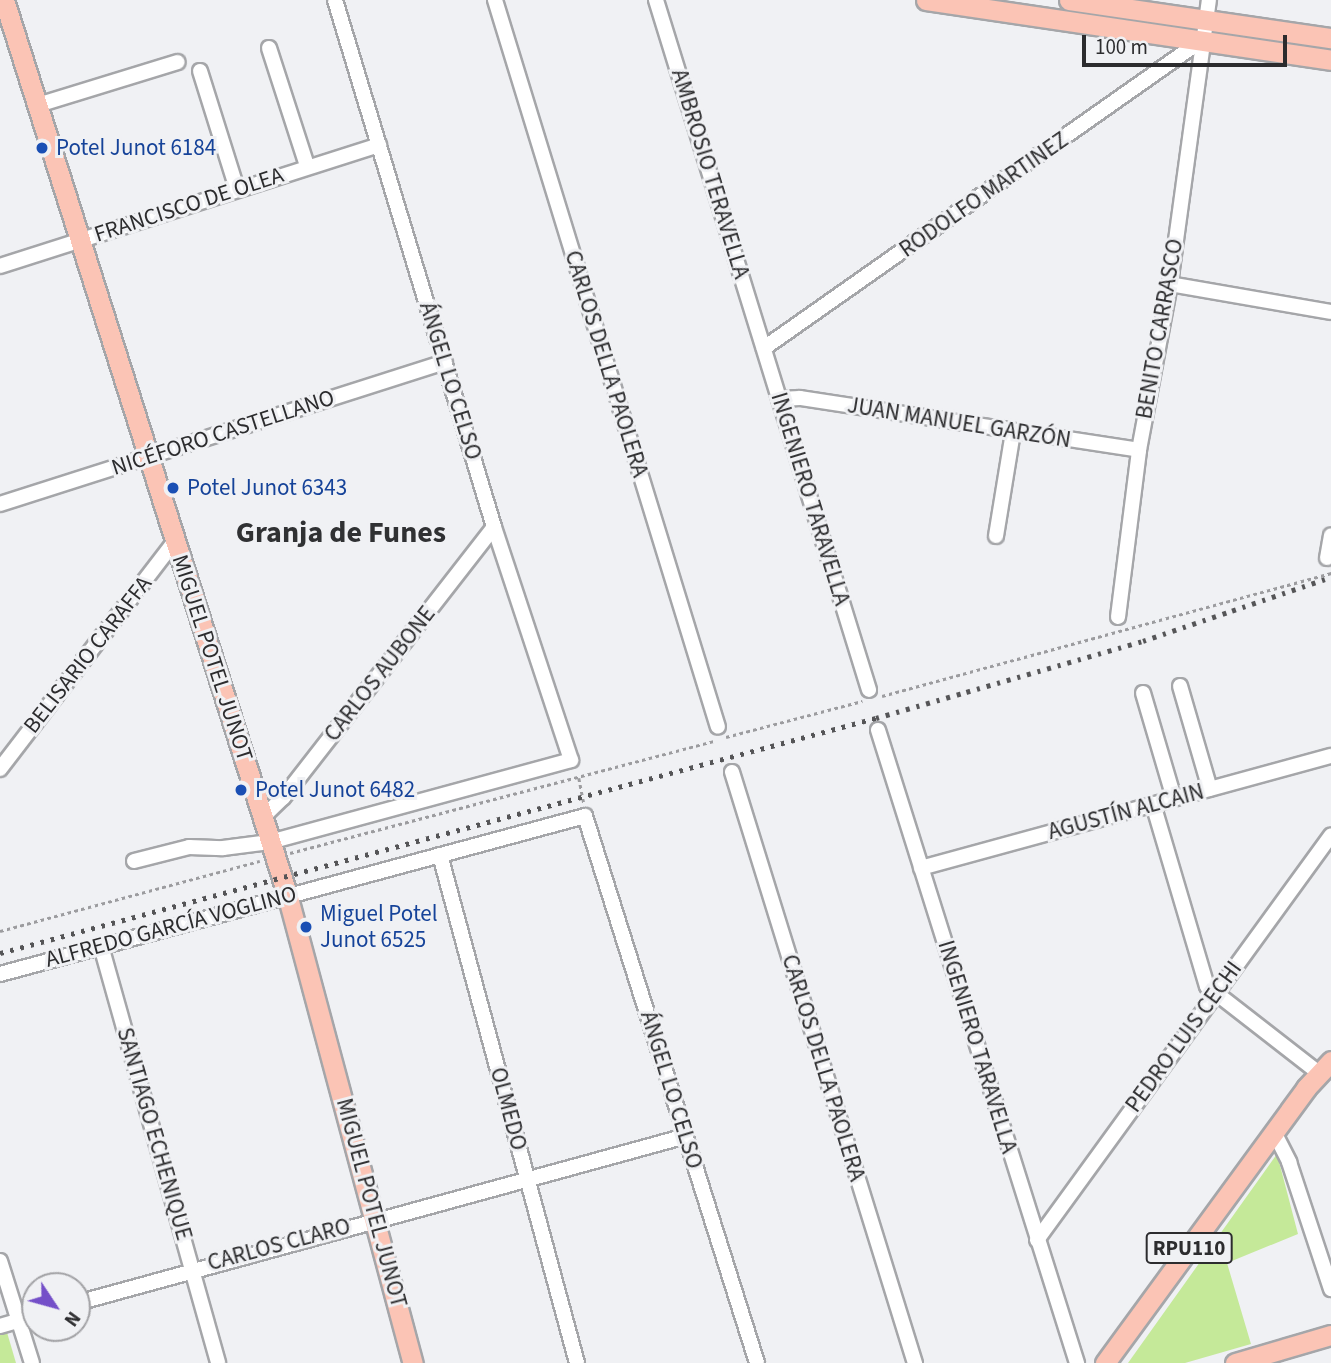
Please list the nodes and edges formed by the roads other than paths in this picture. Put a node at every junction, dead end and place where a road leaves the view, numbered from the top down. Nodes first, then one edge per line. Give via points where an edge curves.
1 (4, 0) edge
2 (335, 0) edge
3 (495, 0) edge
4 (656, 0) edge
5 (926, 0) edge
6 (1069, 0) edge
7 (1209, 0) edge
8 (1204, 19) junction
9 (1255, 27) junction
10 (1147, 34) junction
11 (1331, 38) edge
12 (1202, 40) junction
13 (269, 48) dead end
14 (1331, 60) edge
15 (178, 62) dead end
16 (200, 71) dead end
17 (38, 106) junction
18 (379, 145) junction
19 (307, 166) junction
20 (237, 189) junction
21 (81, 240) junction
22 (0, 266) edge
23 (1170, 284) junction
24 (1331, 312) edge
25 (764, 348) junction
26 (445, 362) junction
27 (779, 399) junction
28 (1013, 432) junction
29 (1139, 450) junction
30 (148, 456) junction
31 (0, 504) edge
32 (494, 527) junction
33 (1331, 535) edge
34 (996, 536) dead end
35 (175, 541) junction
36 (1327, 558) dead end
37 (1118, 617) dead end
38 (1180, 686) dead end
39 (869, 690) dead end
40 (1143, 693) dead end
41 (718, 727) dead end
42 (878, 730) dead end
43 (1331, 756) edge
44 (0, 769) edge
45 (732, 772) dead end
46 (1210, 789) junction
47 (1174, 798) junction
48 (1153, 804) junction
49 (586, 816) joint
50 (263, 817) junction
51 (1331, 836) edge
52 (272, 849) junction
53 (440, 855) junction
54 (134, 861) dead end
55 (921, 868) junction
56 (287, 894) junction
57 (101, 946) junction
58 (0, 974) edge
59 (1214, 995) junction
60 (1327, 1064) edge
61 (1274, 1132) junction
62 (686, 1136) junction
63 (527, 1180) junction
64 (377, 1218) junction
65 (1037, 1240) junction
66 (0, 1261) edge
67 (192, 1269) junction
68 (1331, 1289) edge
69 (91, 1299) edge
70 (19, 1321) junction
71 (0, 1326) edge
72 (1331, 1335) edge
73 (32, 1363) edge
74 (218, 1363) edge
75 (413, 1363) edge
76 (578, 1363) edge
77 (757, 1363) edge
78 (915, 1363) edge
79 (1077, 1363) edge
80 (1105, 1363) edge
81 (1235, 1363) edge

1 - 17 main road, MIGUEL POTEL JUNOT
2 - 18 street, ÁNGEL LO CELSO
3 - 41 street, CARLOS DELLA PAOLERA
4 - 25 street, AMBROSIO TERAVELLA
5 - 10 main road
6 - 8 main road
7 - 8 street, BENITO CARRASCO
8 - 9 main road
8 - 10 main road via 1194,29 1155,26
8 - 12 street, BENITO CARRASCO
9 - 11 main road
9 - 12 main road via 1245,36 1211,32
10 - 12 main road
12 - 14 main road
12 - 23 street, BENITO CARRASCO
12 - 25 street, RODOLFO MARTINEZ
13 - 19 street
15 - 17 street
16 - 20 street
17 - 21 main road, MIGUEL POTEL JUNOT
18 - 19 street, FRANCISCO DE OLEA
18 - 26 street, ÁNGEL LO CELSO
19 - 20 street, FRANCISCO DE OLEA
20 - 21 street, FRANCISCO DE OLEA
21 - 22 street, FRANCISCO DE OLEA
21 - 30 main road, MIGUEL POTEL JUNOT
23 - 24 street
23 - 29 street, BENITO CARRASCO
25 - 27 street, INGENIERO TARAVELLA
26 - 30 street, NICÉFORO CASTELLANO
26 - 32 street, ÁNGEL LO CELSO
27 - 28 street, JUAN MANUEL GARZÓN via 800,398
27 - 39 street, INGENIERO TARAVELLA
28 - 29 street, JUAN MANUEL GARZÓN
28 - 34 street
29 - 37 street, BENITO CARRASCO
30 - 31 street, NICÉFORO CASTELLANO
30 - 35 main road, MIGUEL POTEL JUNOT
32 - 50 street, CARLOS AUBONE via 284,799
32 - 52 street, ÁNGEL LO CELSO via 571,760
33 - 36 street
35 - 44 street, BELISARIO CARAFFA
35 - 50 main road, MIGUEL POTEL JUNOT
38 - 46 street
40 - 47 street
42 - 55 street, INGENIERO TARAVELLA
43 - 46 street, AGUSTÍN ALCAIN
45 - 78 street, CARLOS DELLA PAOLERA
46 - 47 street, AGUSTÍN ALCAIN
47 - 48 street, AGUSTÍN ALCAIN
48 - 55 street, AGUSTÍN ALCAIN
48 - 59 street via 1203,977
49 - 53 street, ALFREDO GARCÍA VOGLINO
49 - 62 street, ÁNGEL LO CELSO
50 - 52 main road, MIGUEL POTEL JUNOT
51 - 59 street, PEDRO LUIS CECHI
52 - 54 street via 189,847
52 - 56 main road, MIGUEL POTEL JUNOT
53 - 56 street, ALFREDO GARCÍA VOGLINO
53 - 63 street, OLMEDO
55 - 65 street, INGENIERO TARAVELLA
56 - 57 street, ALFREDO GARCÍA VOGLINO
56 - 64 main road, MIGUEL POTEL JUNOT
57 - 58 street, ALFREDO GARCÍA VOGLINO
57 - 67 street, SANTIAGO ECHENIQUE
59 - 60 street
59 - 65 street, PEDRO LUIS CECHI
60 - 61 main road, RPU110
61 - 68 street via 1289,1162
61 - 80 main road, RPU110
62 - 63 street, CARLOS CLARO
62 - 77 street, ÁNGEL LO CELSO
63 - 64 street, CARLOS CLARO
63 - 76 street, OLMEDO
64 - 67 street, CARLOS CLARO
64 - 75 main road, MIGUEL POTEL JUNOT
65 - 79 street, INGENIERO TARAVELLA
66 - 70 street
67 - 69 street, CARLOS CLARO
67 - 74 street, SANTIAGO ECHENIQUE
70 - 71 street
70 - 73 street
72 - 81 main road

